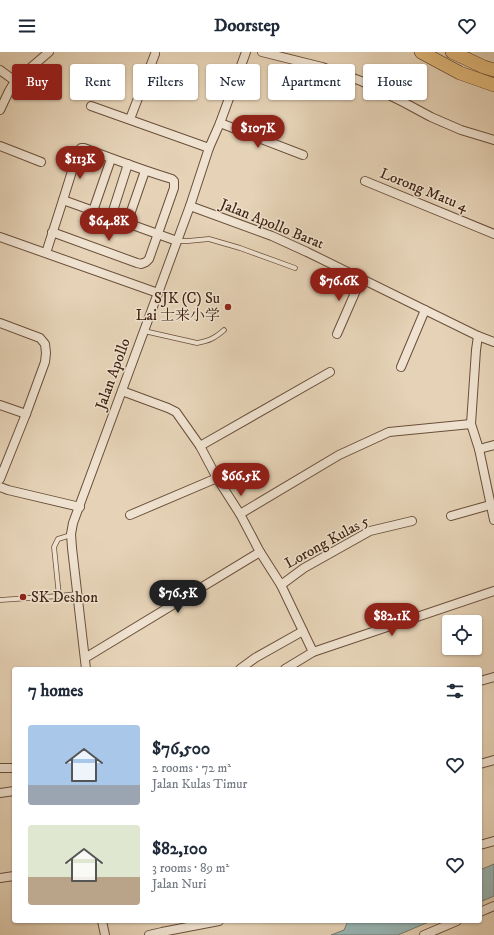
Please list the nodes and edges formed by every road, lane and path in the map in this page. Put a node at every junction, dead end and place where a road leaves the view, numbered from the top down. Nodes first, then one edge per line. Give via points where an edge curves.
1 (49, 52) edge
2 (246, 52) edge
3 (262, 52) edge
4 (421, 52) edge
5 (452, 52) edge
6 (156, 54) dead end
7 (35, 64) edge
8 (0, 70) edge
9 (494, 70) edge
10 (12, 79) edge
11 (494, 85) edge
12 (12, 86) edge
13 (91, 106) dead end
14 (0, 110) edge
15 (130, 119) junction
16 (220, 123) junction
17 (494, 140) edge
18 (0, 146) edge
19 (209, 148) junction
20 (303, 155) dead end
21 (111, 159) junction
22 (41, 162) dead end
23 (128, 164) junction
24 (145, 171) junction
25 (365, 181) dead end
26 (63, 200) junction
27 (190, 206) junction
28 (93, 211) junction
29 (111, 217) junction
30 (127, 223) junction
31 (52, 232) junction
32 (158, 234) junction
33 (494, 234) edge
34 (0, 237) edge
35 (177, 242) junction
36 (46, 253) junction
37 (295, 268) dead end
38 (360, 279) junction
39 (158, 293) junction
40 (425, 310) junction
41 (0, 323) edge
42 (224, 330) dead end
43 (144, 331) junction
44 (337, 334) dead end
45 (478, 336) junction
46 (494, 342) edge
47 (401, 367) dead end
48 (330, 372) dead end
49 (122, 391) junction
50 (0, 405) edge
51 (26, 414) junction
52 (471, 424) junction
53 (494, 445) edge
54 (200, 446) junction
55 (479, 449) junction
56 (217, 478) junction
57 (0, 479) edge
58 (0, 488) edge
59 (490, 505) junction
60 (80, 507) junction
61 (240, 514) junction
62 (130, 515) dead end
63 (451, 516) dead end
64 (494, 520) edge
65 (412, 521) dead end
66 (71, 534) junction
67 (260, 552) junction
68 (281, 585) junction
69 (494, 591) edge
70 (78, 594) junction
71 (58, 596) junction
72 (0, 600) edge
73 (303, 631) junction
74 (313, 652) junction
75 (85, 658) junction
76 (86, 667) edge
77 (243, 667) edge
78 (288, 667) edge
79 (494, 677) edge
80 (482, 680) edge
81 (494, 760) edge
82 (482, 763) edge
83 (0, 768) edge
84 (12, 768) edge
85 (12, 791) edge
86 (0, 793) edge
87 (494, 841) edge
88 (482, 844) edge
89 (12, 876) edge
90 (0, 878) edge
91 (494, 906) edge
92 (482, 911) edge
93 (102, 923) edge
94 (209, 923) edge
95 (452, 923) edge
96 (105, 935) edge
97 (149, 935) edge
98 (424, 935) edge

1 - 7 street
2 - 16 street, Jalan Apollo
3 - 17 street via 322,67 361,81 431,117
4 - 11 main road via 460,73
5 - 9 main road
6 - 15 street
8 - 10 street
12 - 14 street
13 - 15 street
15 - 19 street
16 - 19 street, Jalan Apollo
16 - 20 street
18 - 22 street
19 - 27 street, Jalan Apollo
21 - 23 street
21 - 26 street via 84,148 80,149
21 - 28 street
23 - 24 street
23 - 29 street
24 - 30 street
24 - 32 street via 172,179 174,183
25 - 33 street, Lorong Matu 4
26 - 28 street
26 - 31 street
27 - 35 street, Jalan Apollo
27 - 38 street, Jalan Apollo Barat via 272,236
28 - 29 street
29 - 30 street
30 - 32 street
31 - 32 street via 141,264 149,259
31 - 36 street
32 - 35 street
34 - 36 street
35 - 37 lane via 209,239
35 - 39 street, Jalan Apollo
36 - 39 street
38 - 40 street, Jalan Apollo Barat
38 - 44 street
39 - 43 street, Jalan Apollo
40 - 45 street, Jalan Apollo Barat
40 - 47 street
41 - 51 street via 40,338 45,344 45,362
42 - 43 lane via 216,337 197,344
43 - 49 street, Jalan Apollo
45 - 46 street, Jalan Apollo Barat
45 - 52 street
48 - 54 street
49 - 54 street via 176,412
49 - 60 street, Jalan Apollo
50 - 51 street
51 - 57 street
52 - 55 street
52 - 61 street via 390,432 339,455
53 - 55 street
54 - 56 street
55 - 59 street
56 - 61 street
56 - 62 street
58 - 60 street
59 - 63 street
59 - 64 street
60 - 66 street, Jalan Apollo
61 - 67 street
65 - 68 street, Lorong Kulas 5 via 370,531 304,568
66 - 70 street, Jalan Apollo
66 - 71 lane via 58,539 54,547
67 - 68 street
67 - 75 street
68 - 73 street
69 - 74 street
70 - 71 lane
70 - 75 street, Jalan Apollo
71 - 72 lane
73 - 74 street
73 - 77 street
74 - 78 street
75 - 76 street, Jalan Apollo
79 - 80 street
81 - 82 street
83 - 84 street
85 - 86 street
87 - 88 street
89 - 90 street
91 - 92 street
93 - 96 street
94 - 97 street
95 - 98 street

